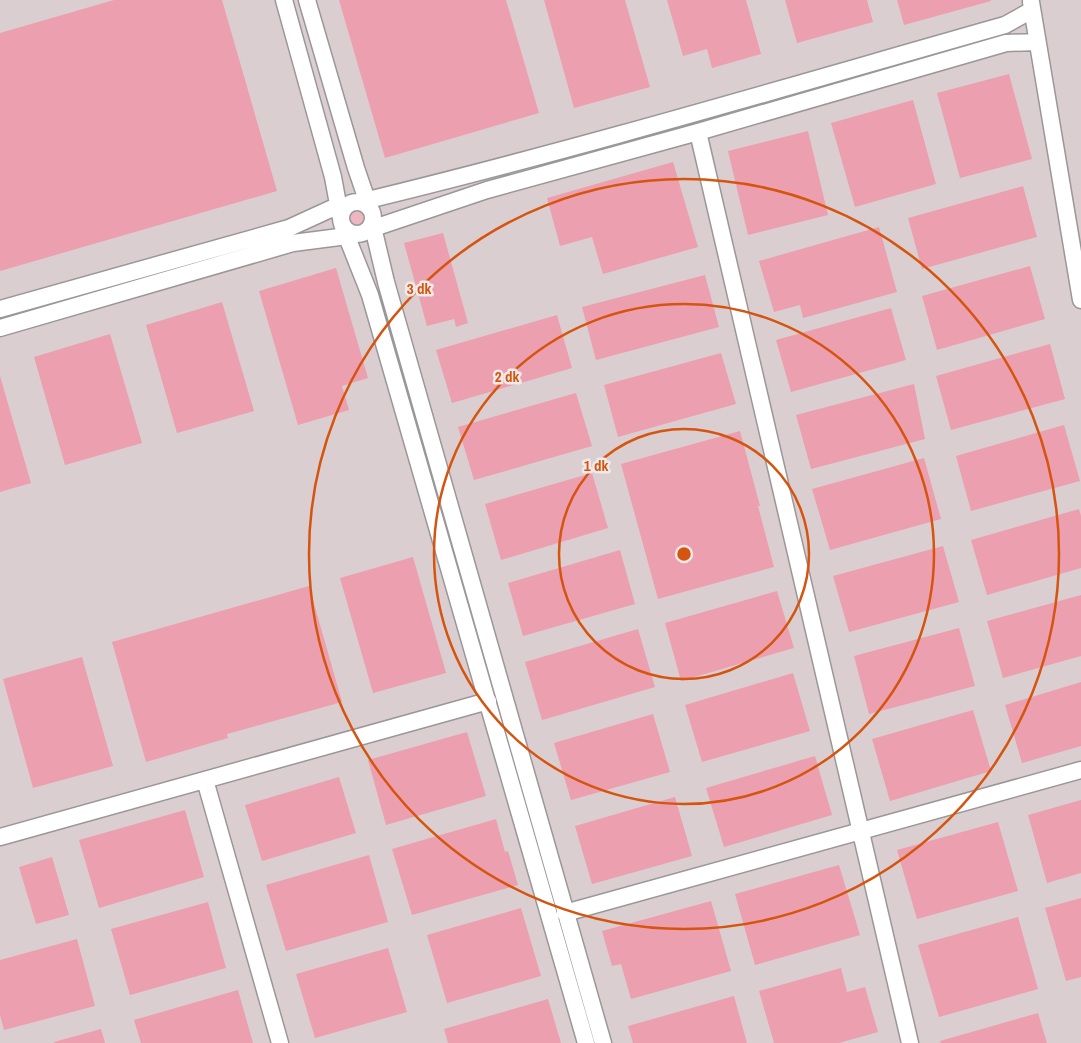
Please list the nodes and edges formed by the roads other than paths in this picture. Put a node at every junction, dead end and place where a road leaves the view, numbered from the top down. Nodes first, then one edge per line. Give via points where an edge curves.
1 (284, 0) edge
2 (307, 0) edge
3 (1031, 5) edge
4 (1037, 42) junction
5 (698, 132) junction
6 (371, 215) junction
7 (342, 221) junction
8 (1081, 300) edge
9 (0, 309) edge
10 (0, 328) edge
11 (488, 701) junction
12 (1081, 770) edge
13 (205, 780) junction
14 (861, 832) junction
15 (0, 837) edge
16 (565, 913) junction
17 (280, 1043) edge
18 (586, 1043) edge
19 (603, 1043) edge
20 (910, 1043) edge

1 - 7 street
2 - 6 street
3 - 4 street
3 - 6 street via 1005,25 483,172
4 - 5 street via 1006,43
4 - 8 street
5 - 6 street via 487,190
5 - 14 street
6 - 7 street via 370,228 362,233 352,233
6 - 7 street via 363,203 353,202 344,208
6 - 16 street via 388,292
7 - 9 street via 289,228
7 - 10 street via 293,243
7 - 11 street via 370,295
11 - 13 street
11 - 18 street
12 - 14 street
13 - 15 street
13 - 17 street
14 - 16 street
14 - 20 street
16 - 19 street

